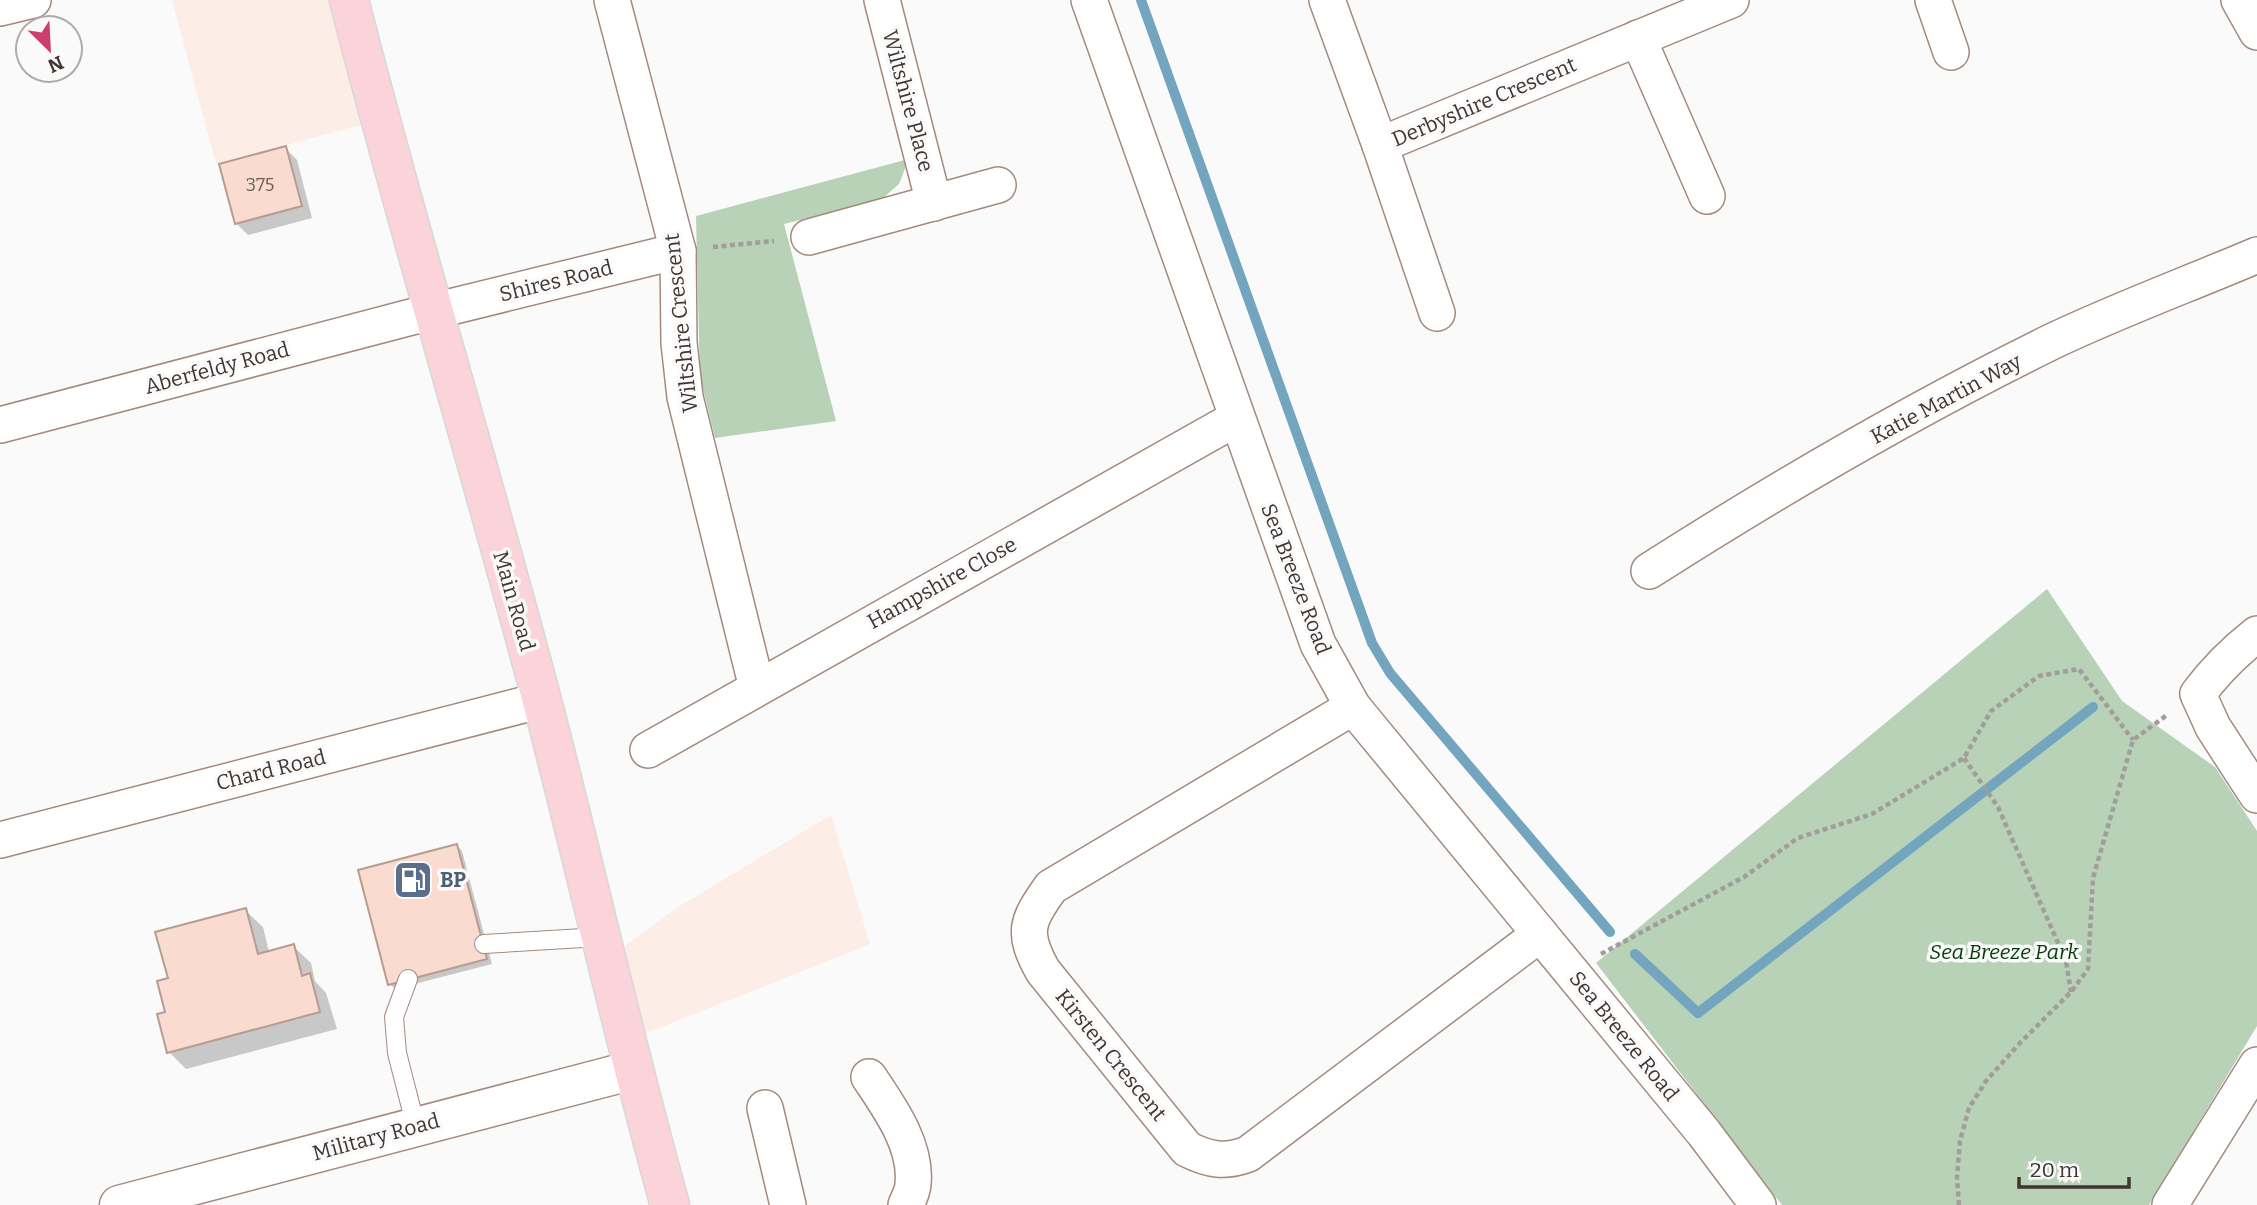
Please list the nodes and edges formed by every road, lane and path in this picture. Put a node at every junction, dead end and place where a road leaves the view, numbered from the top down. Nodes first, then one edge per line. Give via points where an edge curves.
1 (33, 0) edge
2 (349, 0) edge
3 (612, 0) edge
4 (882, 0) edge
5 (1089, 0) edge
6 (1327, 0) edge
7 (1731, 0) edge
8 (1933, 0) edge
9 (2239, 0) edge
10 (0, 8) edge
11 (2257, 32) edge
12 (1638, 38) junction
13 (1951, 52) dead end
14 (1380, 145) junction
15 (998, 185) dead end
16 (1707, 196) dead end
17 (934, 203) junction
18 (809, 237) joint
19 (678, 251) junction
20 (2257, 255) edge
21 (433, 311) junction
22 (1437, 313) dead end
23 (1237, 418) junction
24 (0, 425) edge
25 (1649, 571) dead end
26 (2257, 634) edge
27 (757, 688) junction
28 (2198, 694) junction
29 (542, 700) junction
30 (1353, 707) junction
31 (2133, 740) junction
32 (648, 750) dead end
33 (1964, 758) junction
34 (2257, 795) edge
35 (0, 839) edge
36 (1540, 934) junction
37 (600, 937) junction
38 (484, 944) dead end
39 (1599, 956) dead end
40 (408, 979) dead end
41 (2071, 992) junction
42 (2257, 1065) edge
43 (633, 1070) junction
44 (869, 1077) dead end
45 (765, 1108) dead end
46 (416, 1127) junction
47 (119, 1205) edge
48 (670, 1205) edge
49 (788, 1205) edge
50 (906, 1205) edge
51 (1758, 1205) edge
52 (1959, 1205) edge
53 (2170, 1205) edge

1 - 10 street
2 - 21 main road, Main Road
3 - 19 street, Wiltshire Crescent
4 - 17 street, Wiltshire Place
5 - 23 street, Sea Breeze Road
6 - 14 street, Derbyshire Crescent
7 - 12 street, Derbyshire Crescent
8 - 13 street
9 - 11 street
12 - 14 street, Derbyshire Crescent
12 - 16 street
14 - 22 street
15 - 17 street
17 - 18 street
18 - 19 path
19 - 21 street, Shires Road
19 - 27 street, Wiltshire Crescent via 685,397
20 - 25 street, Katie Martin Way via 2054,341 1930,404
21 - 24 street, Aberfeldy Road
21 - 29 main road, Main Road
23 - 27 street, Hampshire Close
23 - 30 street, Sea Breeze Road via 1318,645
26 - 28 street via 2229,657
27 - 32 street, Hampshire Close
28 - 31 path
28 - 34 street via 2213,727
29 - 35 street, Chard Road
29 - 37 main road, Main Road
30 - 36 street, Sea Breeze Road
30 - 36 street, Kirsten Crescent via 1051,887 1035,909 1029,927 1043,971 1187,1149 1219,1160 1248,1154
31 - 33 path via 2079,669 2039,676 1992,711
31 - 41 path via 2093,878 2088,969
33 - 39 path via 1872,814 1798,838 1744,877
33 - 41 path via 1998,807 2066,961
36 - 51 street, Sea Breeze Road
37 - 38 lane
37 - 43 main road, Main Road
40 - 46 lane via 394,1017 397,1053
41 - 52 path via 2010,1053 1969,1108 1956,1177
42 - 53 street
43 - 46 main road, Military Road
43 - 48 main road, Main Road
44 - 50 street via 898,1120 909,1151 913,1184
45 - 49 street
46 - 47 main road, Military Road

